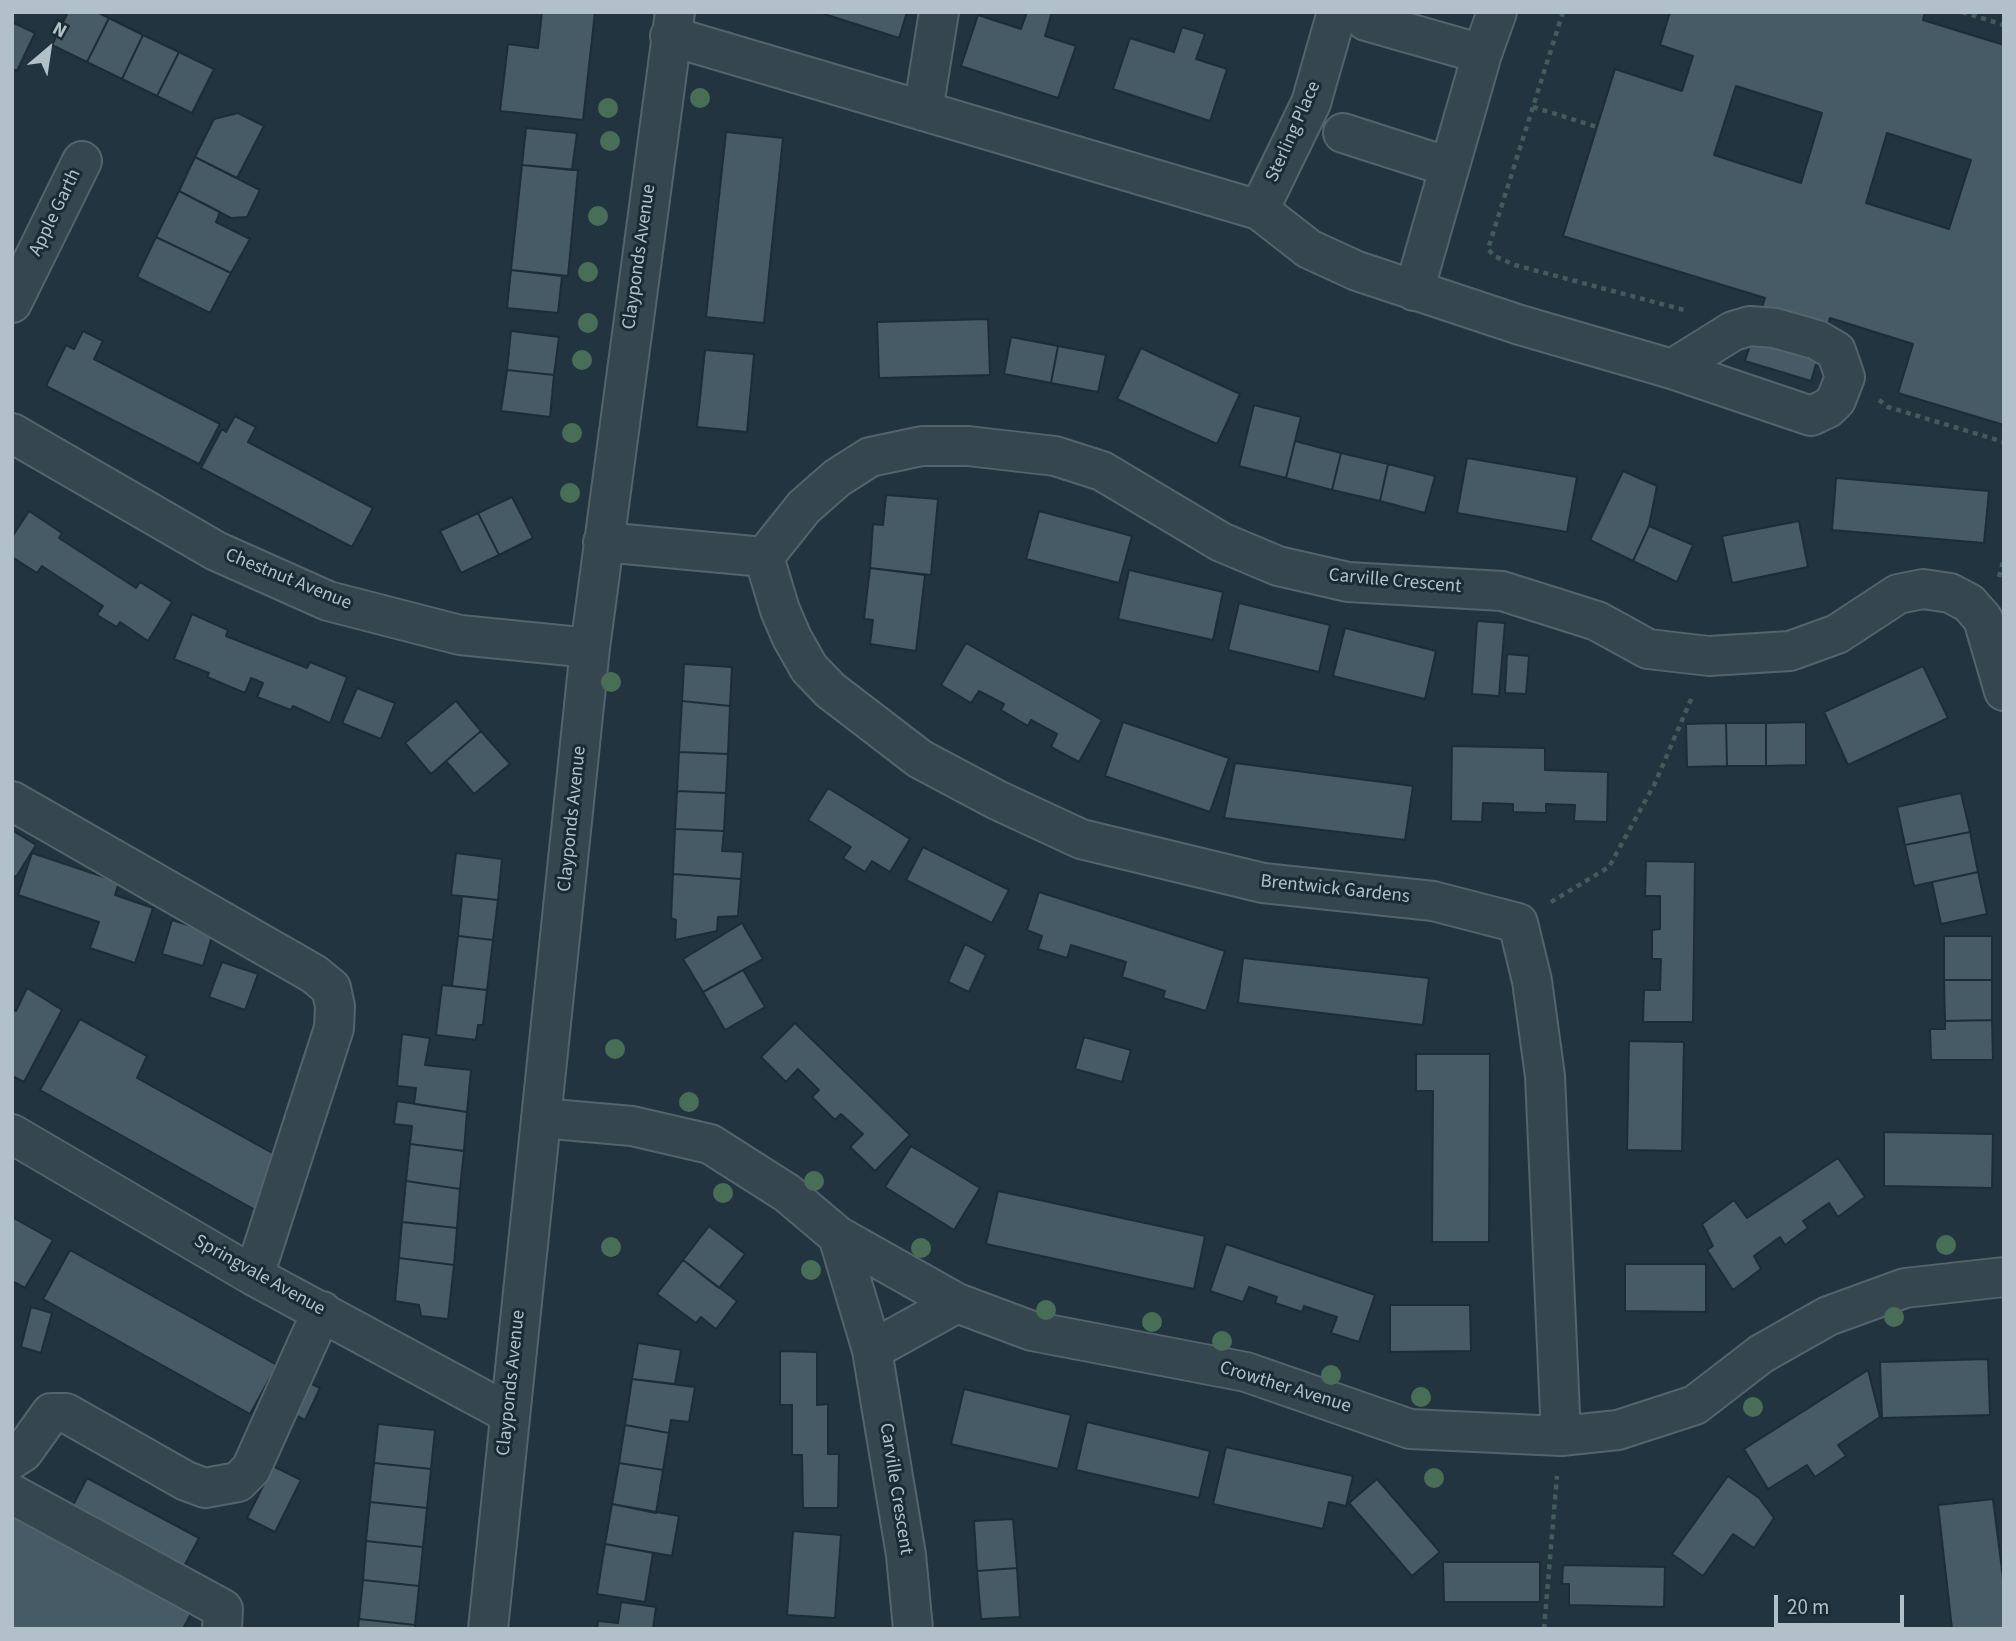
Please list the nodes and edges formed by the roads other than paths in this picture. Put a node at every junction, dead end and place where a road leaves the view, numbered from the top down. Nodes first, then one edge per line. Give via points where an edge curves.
1 (939, 12) edge
2 (1497, 12) edge
3 (1351, 17) edge
4 (672, 24) edge
5 (1482, 54) junction
6 (923, 111) junction
7 (1343, 133) dead end
8 (82, 161) dead end
9 (1449, 167) junction
10 (1259, 210) junction
11 (1413, 290) junction
12 (12, 303) edge
13 (1672, 369) dead end
14 (12, 433) edge
15 (603, 542) junction
16 (764, 558) junction
17 (590, 648) junction
18 (2004, 691) edge
19 (12, 801) edge
20 (541, 1118) junction
21 (12, 1134) edge
22 (838, 1236) junction
23 (254, 1276) junction
24 (2004, 1277) edge
25 (957, 1304) junction
26 (322, 1311) junction
27 (872, 1350) junction
28 (508, 1413) junction
29 (1560, 1436) junction
30 (12, 1459) edge
31 (12, 1494) edge
32 (222, 1629) edge
33 (488, 1629) edge
34 (913, 1629) edge

1 - 6 street
2 - 5 street
3 - 5 street
3 - 10 street, Sterling Place
4 - 6 street
4 - 15 street, Clayponds Avenue
5 - 9 street
6 - 10 street
7 - 9 street
8 - 12 street, Apple Garth
9 - 11 street
10 - 11 street via 1309,249
11 - 13 street
14 - 17 street, Chestnut Avenue via 216,551 328,601 460,635
15 - 16 street
15 - 17 street, Clayponds Avenue
16 - 18 street, Carville Crescent via 804,507 870,457 922,446 968,446 1055,456 1102,471 1221,542 1278,566 1348,582 1502,591 1597,621 1648,649 1709,656 1790,651 1837,634 1898,594 1923,589 1950,593 1969,603 1983,619
16 - 29 street, Brentwick Gardens via 792,638 809,668 830,690 920,759 997,800 1081,839 1250,880 1433,901 1518,923 1532,981 1545,1076
17 - 20 street, Clayponds Avenue
19 - 23 street via 331,988 334,1028
20 - 22 street, Crowther Avenue via 632,1126 710,1144 787,1194
20 - 28 street, Clayponds Avenue
21 - 23 street, Springvale Avenue
22 - 25 street, Crowther Avenue
22 - 27 street, Carville Crescent
23 - 26 street, Springvale Avenue
24 - 29 street, Crowther Avenue via 1905,1288 1828,1316 1761,1354 1695,1405 1618,1430
25 - 27 street
25 - 29 street, Crowther Avenue via 1031,1331 1246,1372 1410,1429
26 - 28 street, Springvale Avenue
26 - 30 street via 251,1469 238,1482 205,1488 186,1481 66,1413 51,1413 23,1452
27 - 34 street, Carville Crescent via 906,1555
28 - 33 street, Clayponds Avenue
31 - 32 street via 223,1609

